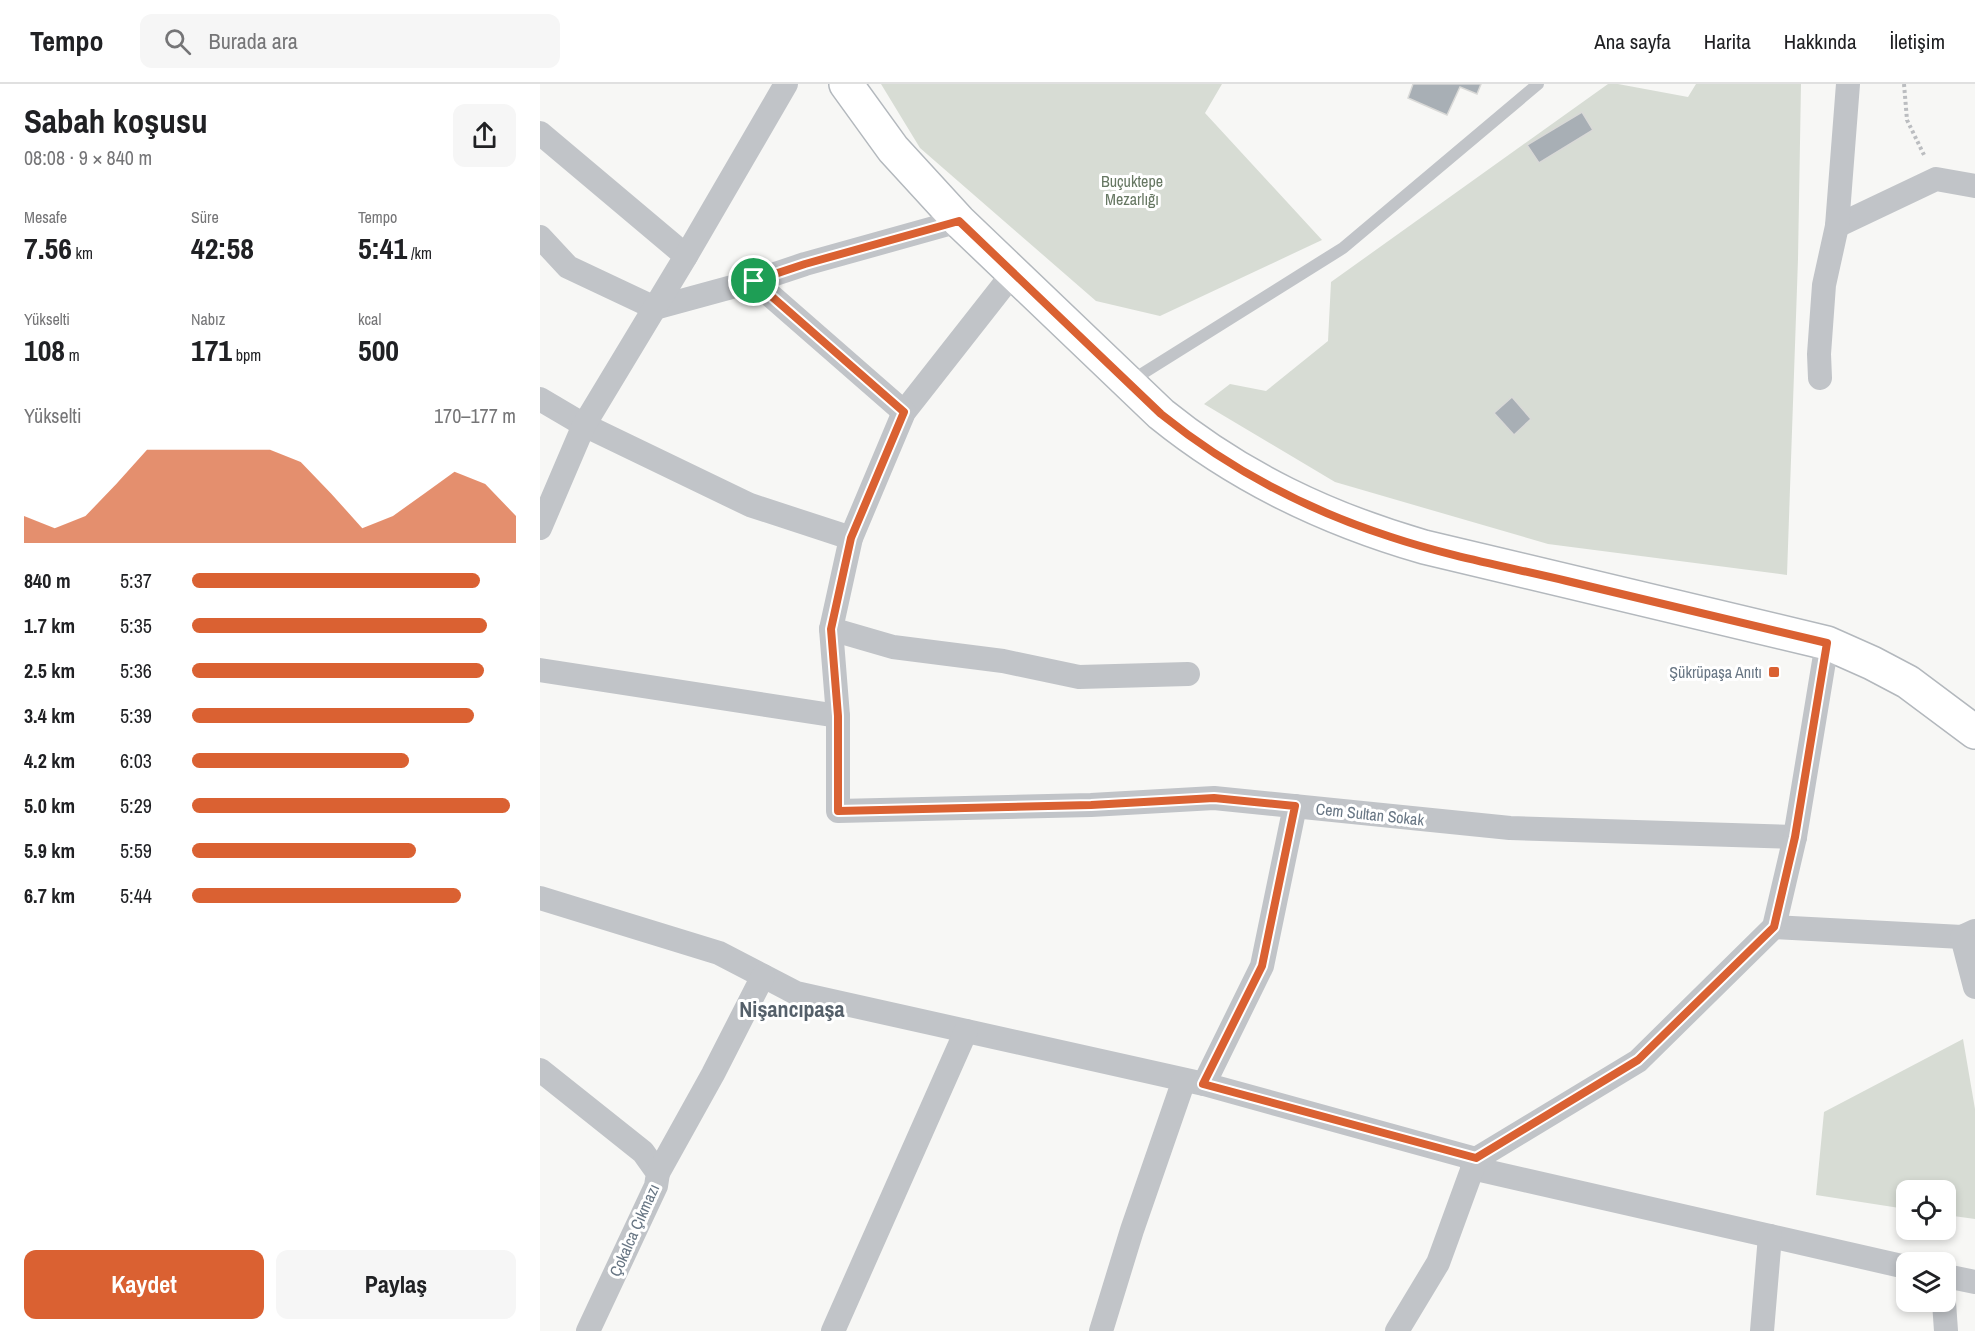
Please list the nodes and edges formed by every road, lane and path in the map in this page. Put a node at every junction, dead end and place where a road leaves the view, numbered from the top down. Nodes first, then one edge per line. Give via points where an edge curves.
1 (786, 84) edge
2 (846, 84) edge
3 (1538, 84) edge
4 (1848, 84) edge
5 (1904, 84) edge
6 (540, 133) edge
7 (1936, 179) junction
8 (1975, 186) edge
9 (959, 221) junction
10 (1837, 226) junction
11 (540, 237) edge
12 (686, 256) junction
13 (1014, 272) junction
14 (754, 281) junction
15 (654, 308) junction
16 (1820, 378) dead end
17 (1128, 382) junction
18 (540, 399) edge
19 (904, 412) junction
20 (584, 425) junction
21 (540, 528) edge
22 (851, 538) junction
23 (831, 629) junction
24 (1827, 643) junction
25 (540, 670) edge
26 (1188, 674) dead end
27 (838, 716) junction
28 (1975, 732) edge
29 (1295, 806) junction
30 (1795, 837) junction
31 (540, 898) edge
32 (1774, 927) junction
33 (1969, 934) edge
34 (764, 976) junction
35 (1975, 987) edge
36 (966, 1031) junction
37 (540, 1070) edge
38 (1194, 1082) junction
39 (1474, 1163) junction
40 (658, 1173) junction
41 (1770, 1236) junction
42 (1896, 1265) edge
43 (1956, 1278) edge
44 (1975, 1282) edge
45 (1945, 1312) edge
46 (588, 1331) edge
47 (833, 1331) edge
48 (1101, 1331) edge
49 (1397, 1331) edge
50 (1762, 1331) edge
51 (1946, 1331) edge

1 - 12 street
2 - 9 main road via 893,149
3 - 17 lane via 1343,248
4 - 10 street
5 - 7 path via 1907,120
6 - 12 street
7 - 8 street
7 - 10 street
9 - 13 main road
9 - 14 street
10 - 16 street via 1824,285
11 - 15 street via 568,267
12 - 15 street
13 - 17 main road
13 - 19 street
14 - 15 street
14 - 19 street
15 - 20 street
17 - 24 main road via 1161,414 1225,462 1358,526 1424,547
18 - 20 street
19 - 22 street
20 - 21 street
20 - 22 street via 750,505
22 - 23 street
23 - 26 street via 893,647 1002,661 1079,677
23 - 27 street
24 - 28 main road via 1908,682
24 - 30 street
25 - 27 street
27 - 29 street, Cem Sultan Sokak via 838,811 1214,798
29 - 30 street, Cem Sultan Sokak via 1510,828
29 - 38 street via 1262,966
30 - 32 street
31 - 34 street via 719,953
32 - 33 street
32 - 39 street via 1638,1060
33 - 35 street
34 - 36 street via 796,993
34 - 40 street
36 - 38 street
36 - 47 street
37 - 40 street, Çokalca Çıkmazı via 643,1152
38 - 39 street
38 - 48 street via 1132,1230
39 - 41 street
39 - 49 street via 1438,1263
40 - 46 street, Çokalca Çıkmazı via 656,1186
41 - 42 street
41 - 50 street
43 - 44 street
45 - 51 street

